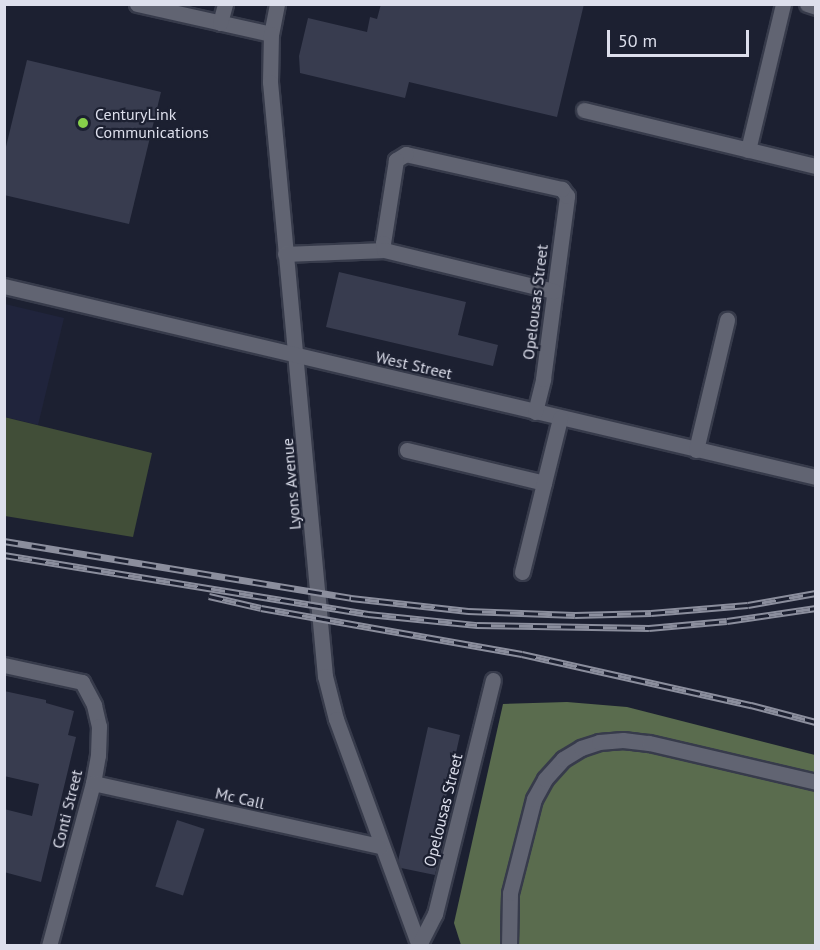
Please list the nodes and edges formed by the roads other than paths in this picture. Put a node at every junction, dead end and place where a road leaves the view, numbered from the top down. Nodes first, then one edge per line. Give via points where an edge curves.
1 (137, 4) edge
2 (225, 4) edge
3 (277, 4) edge
4 (783, 4) edge
5 (807, 4) edge
6 (155, 6) edge
7 (816, 7) edge
8 (220, 23) junction
9 (271, 34) junction
10 (584, 110) dead end
11 (748, 150) junction
12 (816, 166) edge
13 (384, 250) junction
14 (285, 254) junction
15 (4, 286) edge
16 (554, 291) junction
17 (727, 320) dead end
18 (297, 357) junction
19 (535, 412) junction
20 (560, 418) junction
21 (407, 450) dead end
22 (696, 450) junction
23 (816, 477) edge
24 (544, 483) junction
25 (522, 572) dead end
26 (4, 665) edge
27 (493, 680) dead end
28 (816, 782) edge
29 (93, 783) junction
30 (380, 846) junction
31 (49, 945) edge
32 (419, 945) edge
33 (509, 945) edge

1 - 6 street
2 - 8 street
3 - 9 street, Lyons Avenue
4 - 11 street
5 - 7 street
6 - 8 street
8 - 9 street
9 - 14 street, Lyons Avenue via 270,82
10 - 11 street
11 - 12 street
13 - 14 street
13 - 16 street
13 - 16 street, Opelousas Street via 396,160 406,154 562,189 567,196
14 - 18 street, Lyons Avenue
15 - 18 street, West Street
16 - 19 street, Opelousas Street
17 - 22 street
18 - 19 street, West Street
18 - 30 street, Lyons Avenue via 325,676
19 - 20 street, West Street
20 - 22 street, West Street
20 - 24 street
21 - 24 street
22 - 23 street, West Street
24 - 25 street
26 - 29 street, Conti Street via 82,682 99,726
27 - 32 street, Opelousas Street via 435,914
28 - 33 street via 648,743 623,740 581,748 563,759 534,799 510,893
29 - 30 street, Mc Call
29 - 31 street, Conti Street
30 - 32 street, Lyons Avenue

